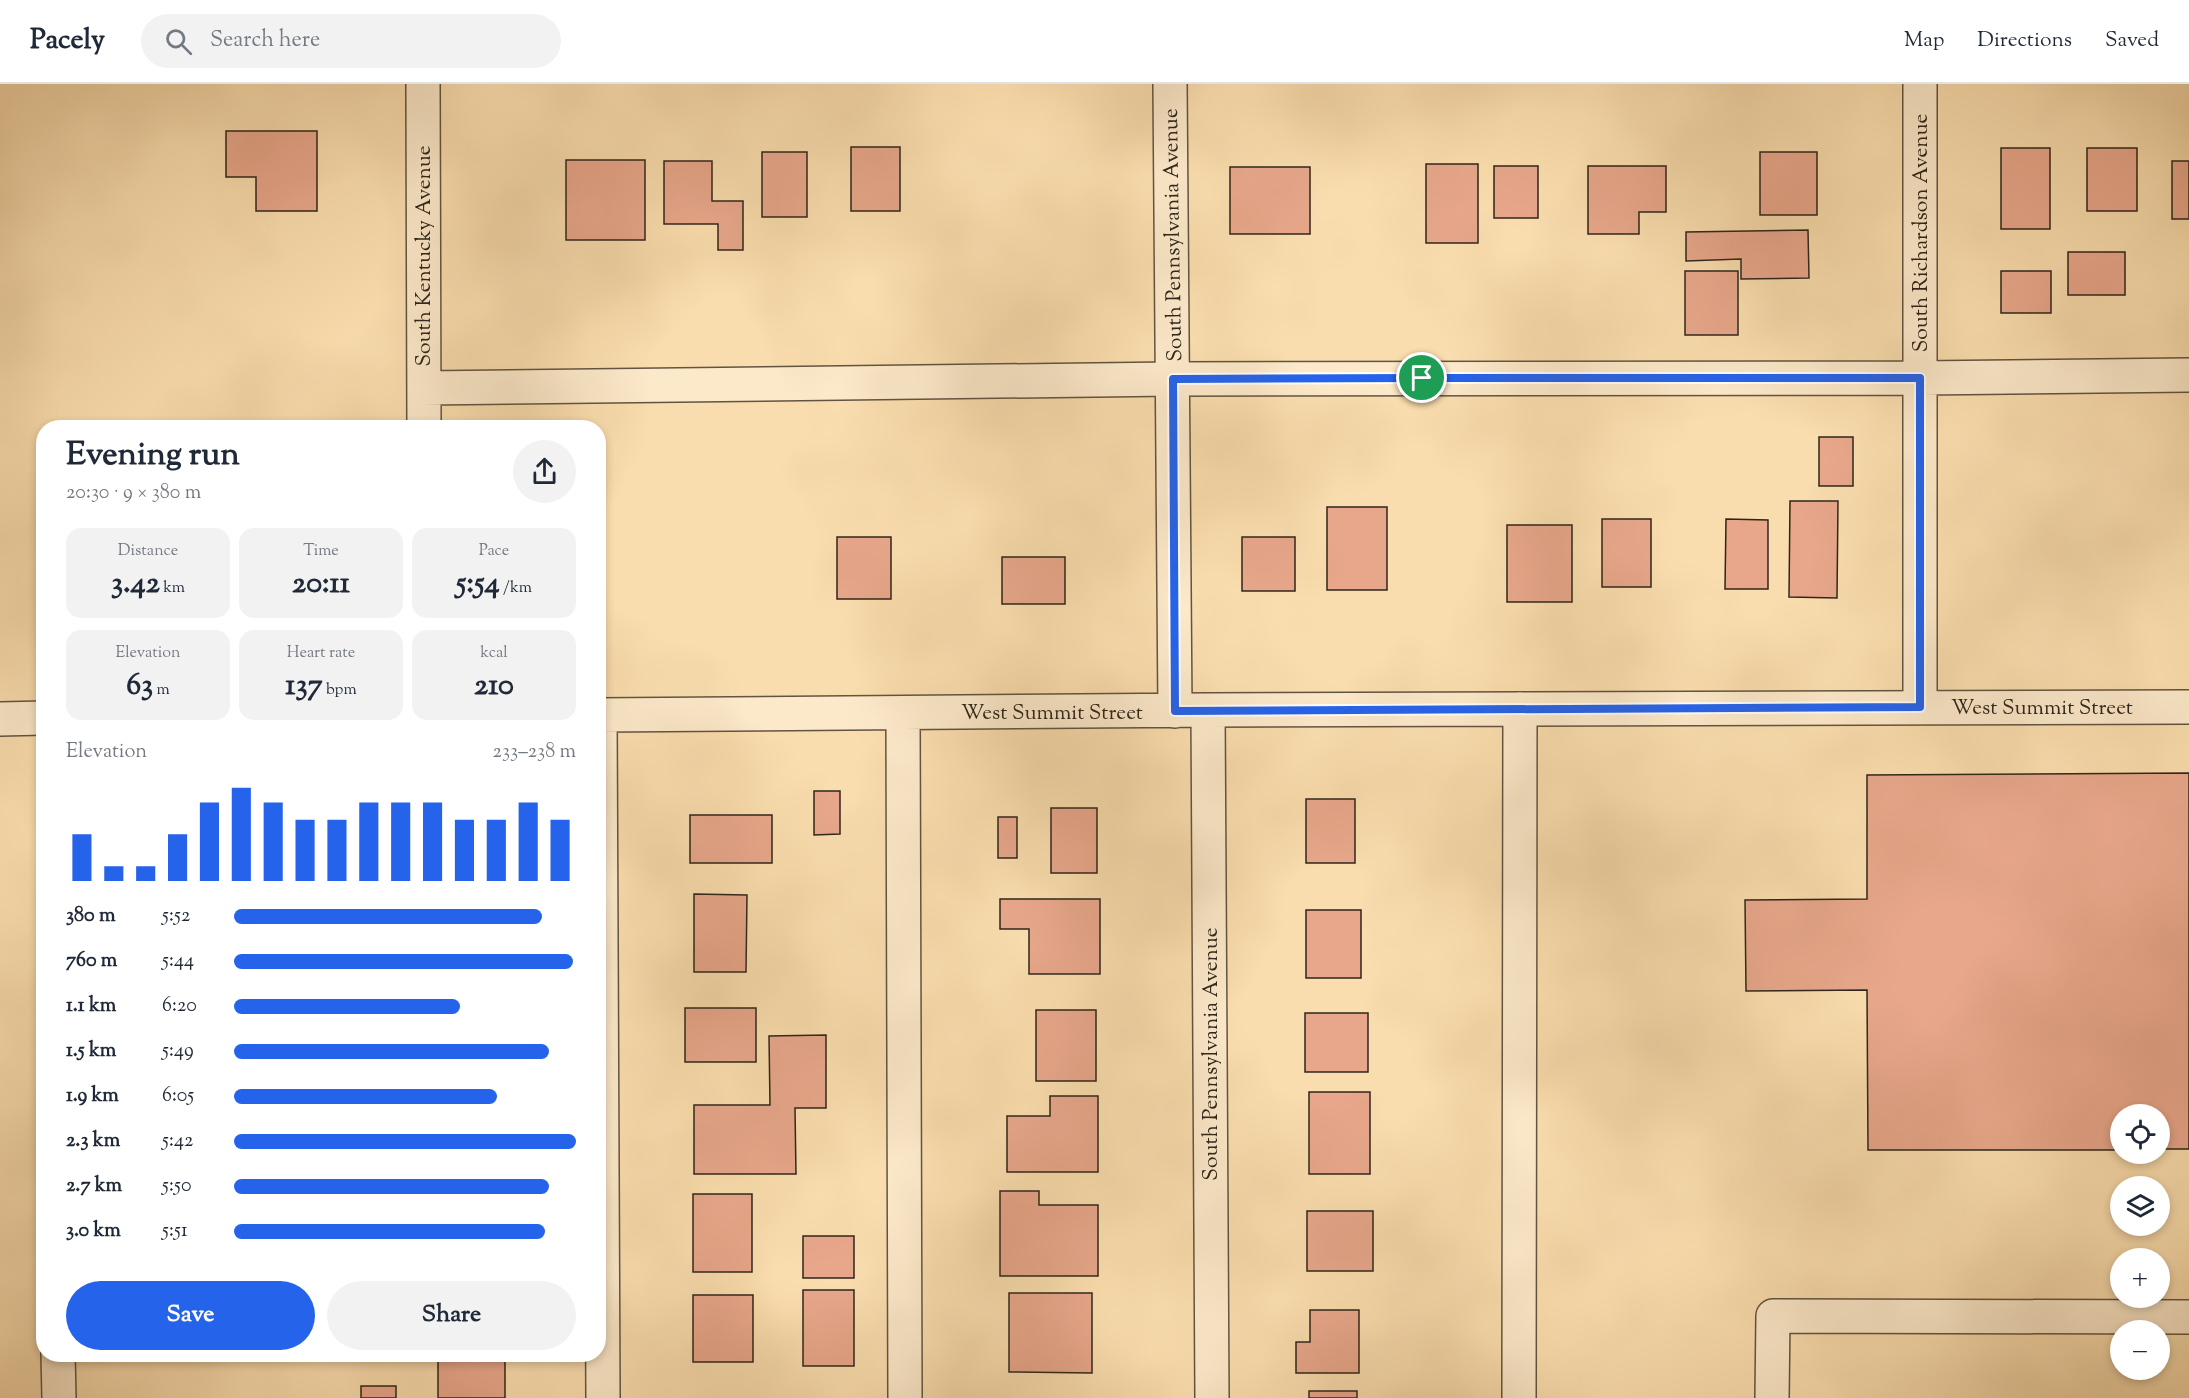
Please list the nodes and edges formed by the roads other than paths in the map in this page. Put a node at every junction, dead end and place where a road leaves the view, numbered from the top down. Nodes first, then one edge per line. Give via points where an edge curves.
1 (423, 84) edge
2 (1170, 84) edge
3 (1920, 84) edge
4 (2189, 375) edge
5 (1920, 378) junction
6 (1173, 379) junction
7 (424, 388) junction
8 (424, 420) edge
9 (1920, 707) junction
10 (2189, 707) edge
11 (1520, 709) junction
12 (1208, 710) junction
13 (1175, 711) junction
14 (903, 713) junction
15 (606, 715) edge
16 (36, 718) edge
17 (0, 719) edge
18 (2189, 1317) edge
19 (58, 1362) edge
20 (603, 1362) edge
21 (59, 1398) edge
22 (603, 1398) edge
23 (905, 1398) edge
24 (1212, 1398) edge
25 (1519, 1398) edge
26 (1772, 1398) edge

1 - 7 street, South Kentucky Avenue
2 - 6 street, South Pennsylvania Avenue
3 - 5 street, South Richardson Avenue
4 - 5 street
5 - 6 street
5 - 9 street, South Richardson Avenue
6 - 7 street
6 - 13 street, South Pennsylvania Avenue
7 - 8 street, South Kentucky Avenue
9 - 10 street, West Summit Street
9 - 11 street, West Summit Street
11 - 12 street, West Summit Street
11 - 25 street
12 - 13 street, West Summit Street
12 - 24 street, South Pennsylvania Avenue
13 - 14 street, West Summit Street
14 - 15 street, West Summit Street
14 - 23 street
16 - 17 street
18 - 26 street via 1773,1316
19 - 21 street
20 - 22 street

